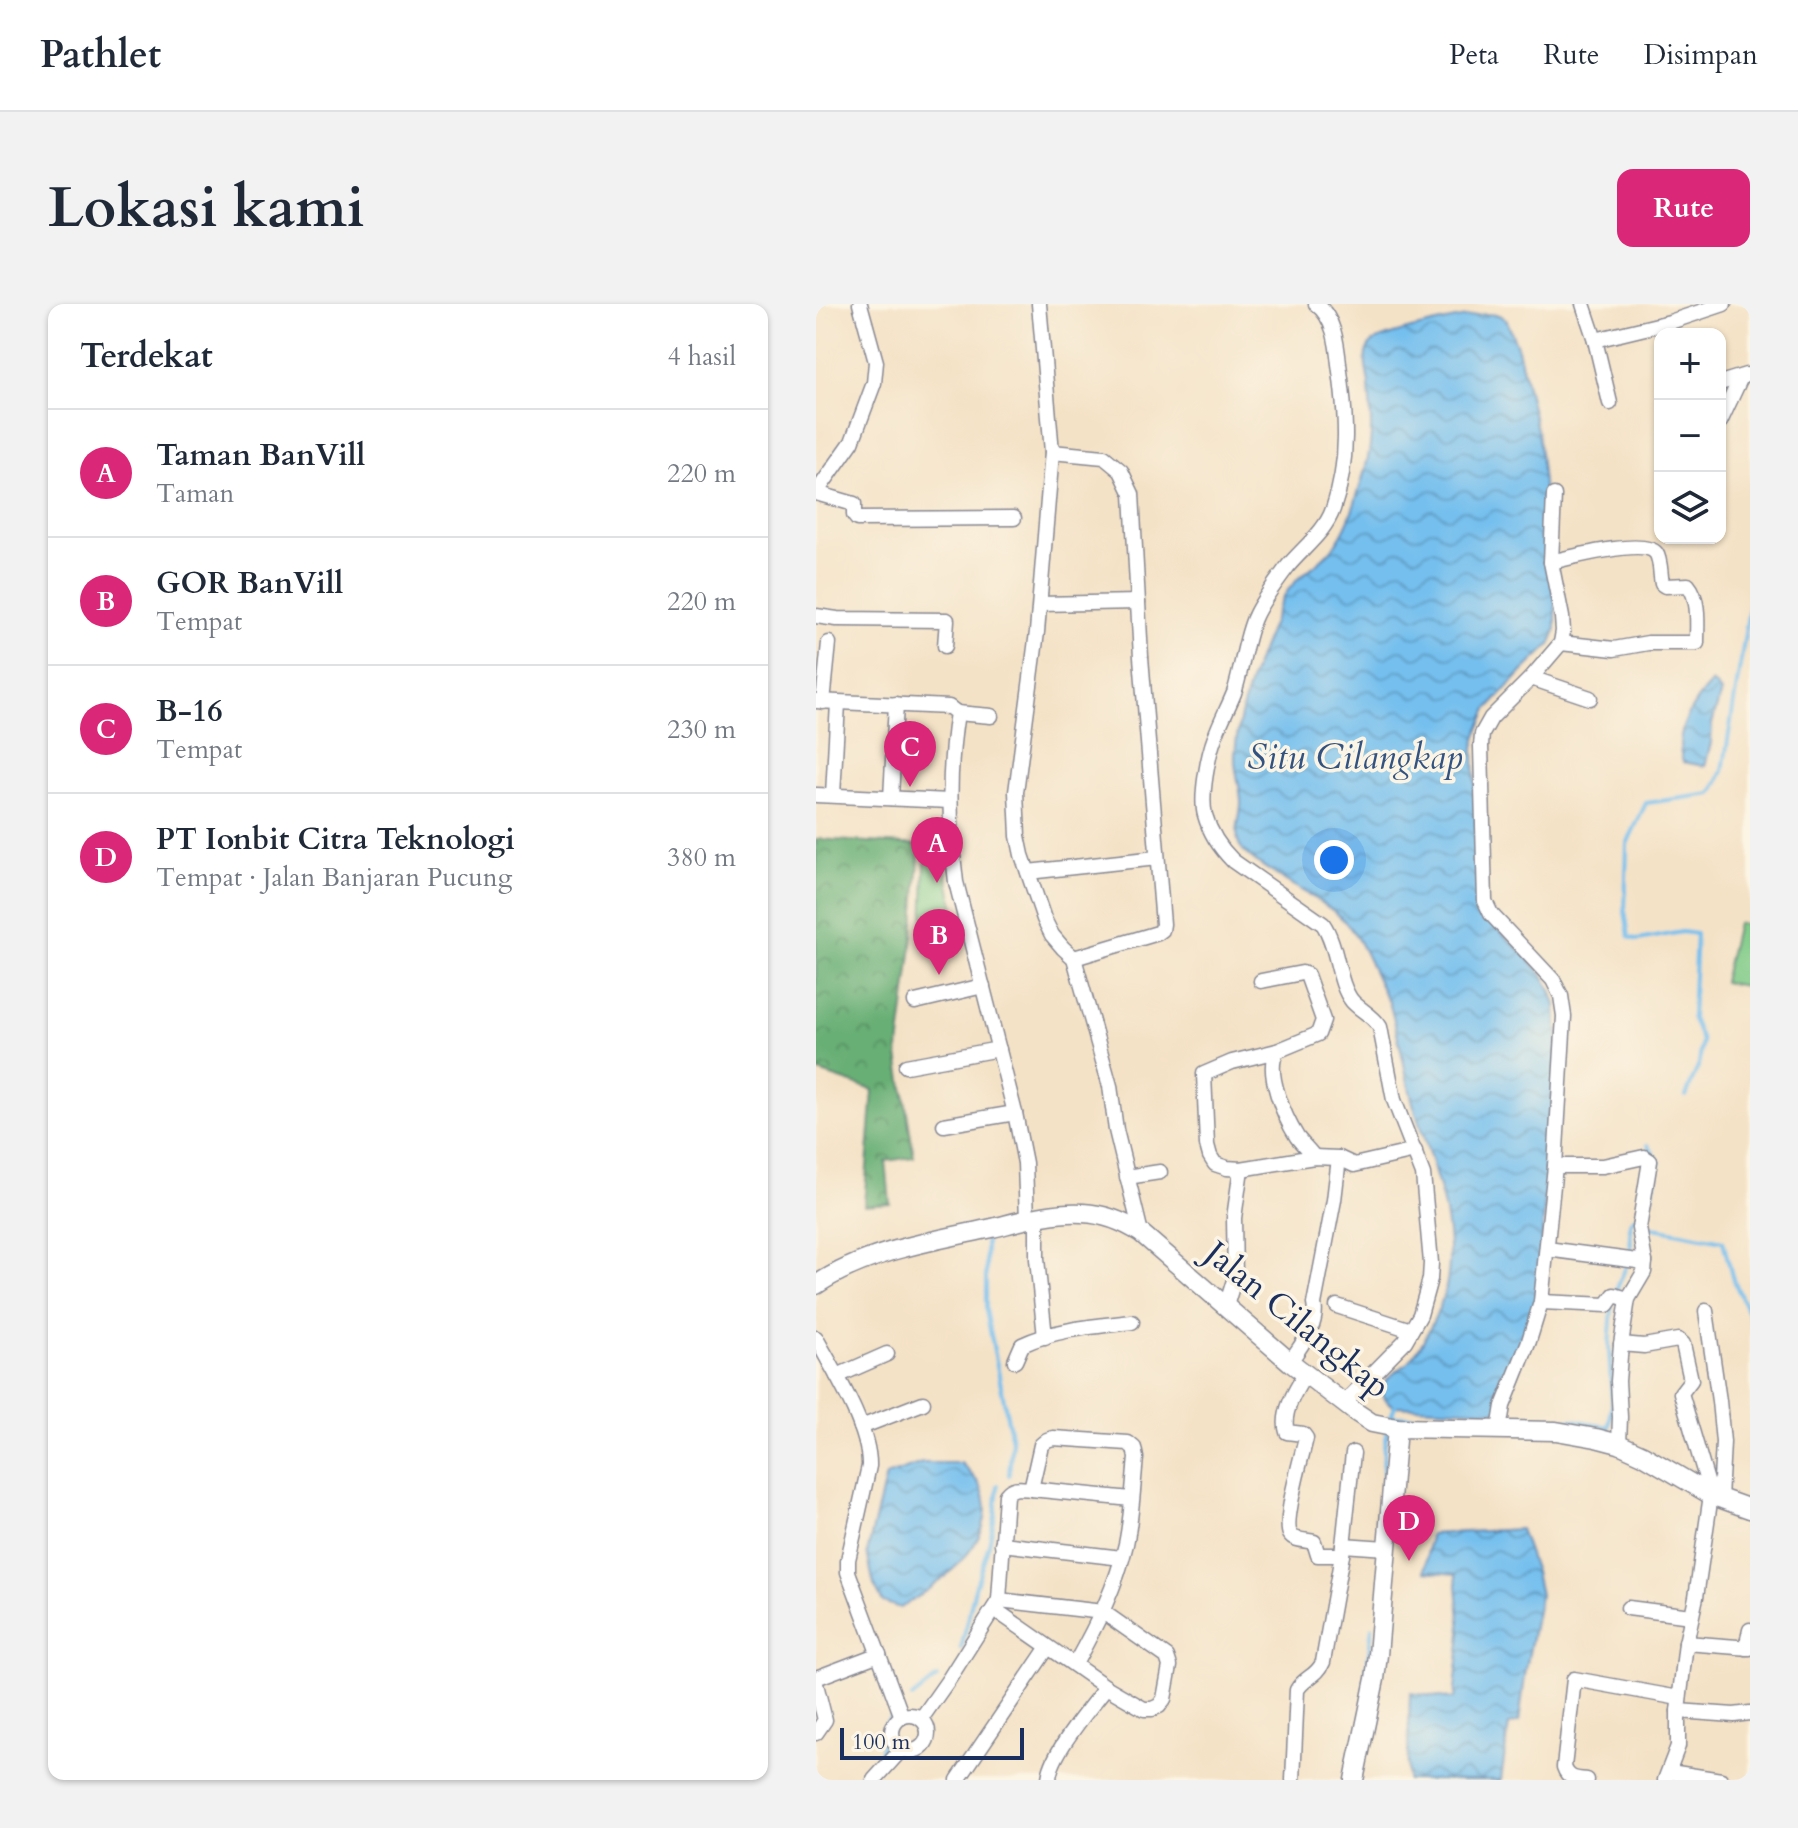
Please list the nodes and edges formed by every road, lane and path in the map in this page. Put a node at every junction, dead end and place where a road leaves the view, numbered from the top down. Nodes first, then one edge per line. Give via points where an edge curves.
1 (860, 304) edge
2 (1039, 304) edge
3 (1316, 304) edge
4 (1583, 304) edge
5 (1724, 304) edge
6 (1672, 328) edge
7 (1654, 331) edge
8 (1595, 340) junction
9 (1746, 375) edge
10 (1726, 381) edge
11 (1610, 403) dead end
12 (1726, 411) edge
13 (1052, 452) junction
14 (816, 493) edge
15 (1554, 495) dead end
16 (1014, 518) dead end
17 (1551, 562) junction
18 (1138, 602) junction
19 (1040, 604) junction
20 (816, 616) edge
21 (829, 643) dead end
22 (1561, 643) junction
23 (945, 646) dead end
24 (1531, 678) junction
25 (1590, 698) dead end
26 (826, 702) edge
27 (896, 704) junction
28 (957, 713) junction
29 (991, 716) dead end
30 (816, 795) edge
31 (833, 795) junction
32 (891, 798) junction
33 (950, 801) junction
34 (1157, 858) junction
35 (1028, 872) junction
36 (1074, 958) junction
37 (1261, 981) dead end
38 (983, 986) junction
39 (915, 1002) dead end
40 (999, 1049) junction
41 (1277, 1051) junction
42 (906, 1066) dead end
43 (1015, 1113) junction
44 (944, 1125) dead end
45 (1415, 1151) junction
46 (1314, 1157) junction
47 (1339, 1158) junction
48 (1555, 1166) junction
49 (1241, 1169) junction
50 (1160, 1172) dead end
51 (1127, 1177) junction
52 (1032, 1218) junction
53 (1141, 1233) junction
54 (1547, 1249) junction
55 (1634, 1260) junction
56 (816, 1285) edge
57 (1621, 1297) junction
58 (1541, 1302) junction
59 (1226, 1306) junction
60 (1337, 1306) dead end
61 (1706, 1311) dead end
62 (1132, 1322) dead end
63 (1411, 1330) junction
64 (1045, 1337) junction
65 (816, 1338) edge
66 (1621, 1344) junction
67 (887, 1354) dead end
68 (1015, 1361) dead end
69 (1290, 1362) junction
70 (1306, 1373) junction
71 (837, 1376) junction
72 (923, 1403) dead end
73 (1344, 1403) junction
74 (861, 1427) junction
75 (1389, 1427) junction
76 (1499, 1430) junction
77 (1619, 1444) junction
78 (1353, 1453) dead end
79 (1031, 1489) junction
80 (1715, 1497) junction
81 (1131, 1499) junction
82 (1750, 1509) edge
83 (1002, 1544) junction
84 (1381, 1548) junction
85 (1343, 1550) junction
86 (1122, 1558) junction
87 (997, 1604) junction
88 (1628, 1608) dead end
89 (1103, 1612) junction
90 (1691, 1616) junction
91 (1750, 1630) edge
92 (1686, 1643) junction
93 (1048, 1647) junction
94 (1748, 1648) edge
95 (879, 1654) junction
96 (1075, 1664) junction
97 (816, 1681) edge
98 (1106, 1687) junction
99 (1679, 1704) junction
100 (1750, 1713) edge
101 (902, 1717) junction
102 (921, 1719) junction
103 (816, 1733) edge
104 (902, 1749) junction
105 (970, 1761) junction
106 (1667, 1776) edge
107 (874, 1780) edge
108 (958, 1780) edge
109 (977, 1780) edge
110 (1049, 1780) edge
111 (1293, 1780) edge
112 (1354, 1780) edge
113 (1587, 1780) edge
114 (1721, 1780) edge

1 - 14 street via 876,362 874,383 852,442
2 - 13 street
3 - 45 street via 1336,340 1345,466 1323,528 1287,567 1254,617 1233,694 1213,742 1204,812 1221,849 1233,861 1329,933 1346,989 1380,1027 1394,1100
4 - 8 street
5 - 6 street
7 - 8 street
8 - 11 street
9 - 10 street
9 - 12 street
13 - 18 street via 1104,457 1121,471 1132,494
13 - 19 street
14 - 16 street via 854,504 857,519
15 - 17 street
17 - 22 street via 1562,617
17 - 22 street via 1646,547 1657,556 1662,584 1688,585 1696,608 1697,643 1614,649
18 - 19 street
18 - 34 street
19 - 35 street via 1016,792 1018,836
20 - 23 street via 947,620
21 - 26 street
22 - 24 street
24 - 25 street
24 - 48 street via 1482,734 1485,901 1561,996
26 - 27 street
26 - 31 street
27 - 28 street via 949,707
27 - 32 street
28 - 29 street
28 - 33 street
30 - 31 street
31 - 32 street
32 - 33 street
33 - 38 street via 956,882
34 - 35 street
34 - 36 street via 1162,930
35 - 36 street via 1052,935
36 - 51 street via 1110,1086
37 - 41 street via 1307,975 1323,1020 1318,1034
38 - 39 street
38 - 40 street
40 - 42 street
40 - 43 street
41 - 46 street via 1272,1065 1283,1111
41 - 49 street via 1204,1074 1210,1156 1215,1164
43 - 44 street
43 - 52 street
45 - 47 street via 1354,1165
45 - 63 street via 1423,1174 1431,1263 1420,1315
46 - 47 street
46 - 49 street
47 - 69 street via 1315,1315
48 - 54 street
48 - 55 street via 1648,1159
49 - 59 street via 1234,1218 1235,1277
50 - 51 street
51 - 53 street
52 - 53 street, Jalan Cilangkap via 1101,1215
52 - 56 street, Jalan Cilangkap via 876,1256
52 - 64 street
53 - 59 street, Jalan Cilangkap
54 - 55 street
54 - 58 street
55 - 57 street via 1644,1272
57 - 58 street via 1607,1305
57 - 66 street
58 - 76 street
59 - 69 street, Jalan Cilangkap
60 - 63 street
61 - 80 street via 1722,1428
62 - 64 street
63 - 73 street
64 - 68 street via 1022,1345
65 - 71 street
66 - 77 street
66 - 80 street via 1683,1344 1691,1380 1681,1393
67 - 71 street
69 - 70 street, Jalan Cilangkap
70 - 73 street, Jalan Cilangkap
70 - 85 street via 1285,1425 1287,1432 1306,1438 1288,1515 1290,1534 1314,1542 1318,1555
71 - 74 street
72 - 74 street
73 - 75 street, Jalan Cilangkap via 1366,1420
74 - 95 street via 869,1466 848,1572
75 - 76 street, Jalan Cilangkap
75 - 84 street
76 - 77 street, Jalan Cilangkap via 1578,1433
77 - 80 street, Jalan Cilangkap
78 - 85 street
79 - 81 street
79 - 81 street via 1041,1445 1047,1440 1128,1443 1136,1458
79 - 83 street via 1016,1488 1006,1495
80 - 82 street, Jalan Cilangkap
80 - 90 street
81 - 86 street
83 - 86 street
83 - 87 street
84 - 85 street
84 - 112 street via 1376,1667
85 - 111 street via 1323,1662 1297,1690
86 - 89 street
87 - 89 street
87 - 93 street
87 - 102 street
88 - 90 street
89 - 96 street
89 - 98 street via 1167,1657 1170,1666 1164,1699 1152,1709
90 - 92 street
91 - 94 street
92 - 94 street
92 - 99 street
93 - 96 street
93 - 105 street
95 - 97 street
95 - 101 street
96 - 98 street
97 - 103 street via 825,1720
98 - 110 street via 1062,1747 1049,1769
99 - 100 street
99 - 106 street via 1678,1746
99 - 113 street via 1574,1679 1564,1767 1573,1779
101 - 102 street
101 - 104 street via 892,1733
102 - 104 street via 928,1735 925,1743 919,1749
104 - 107 street
105 - 108 street
105 - 109 street
106 - 114 street

